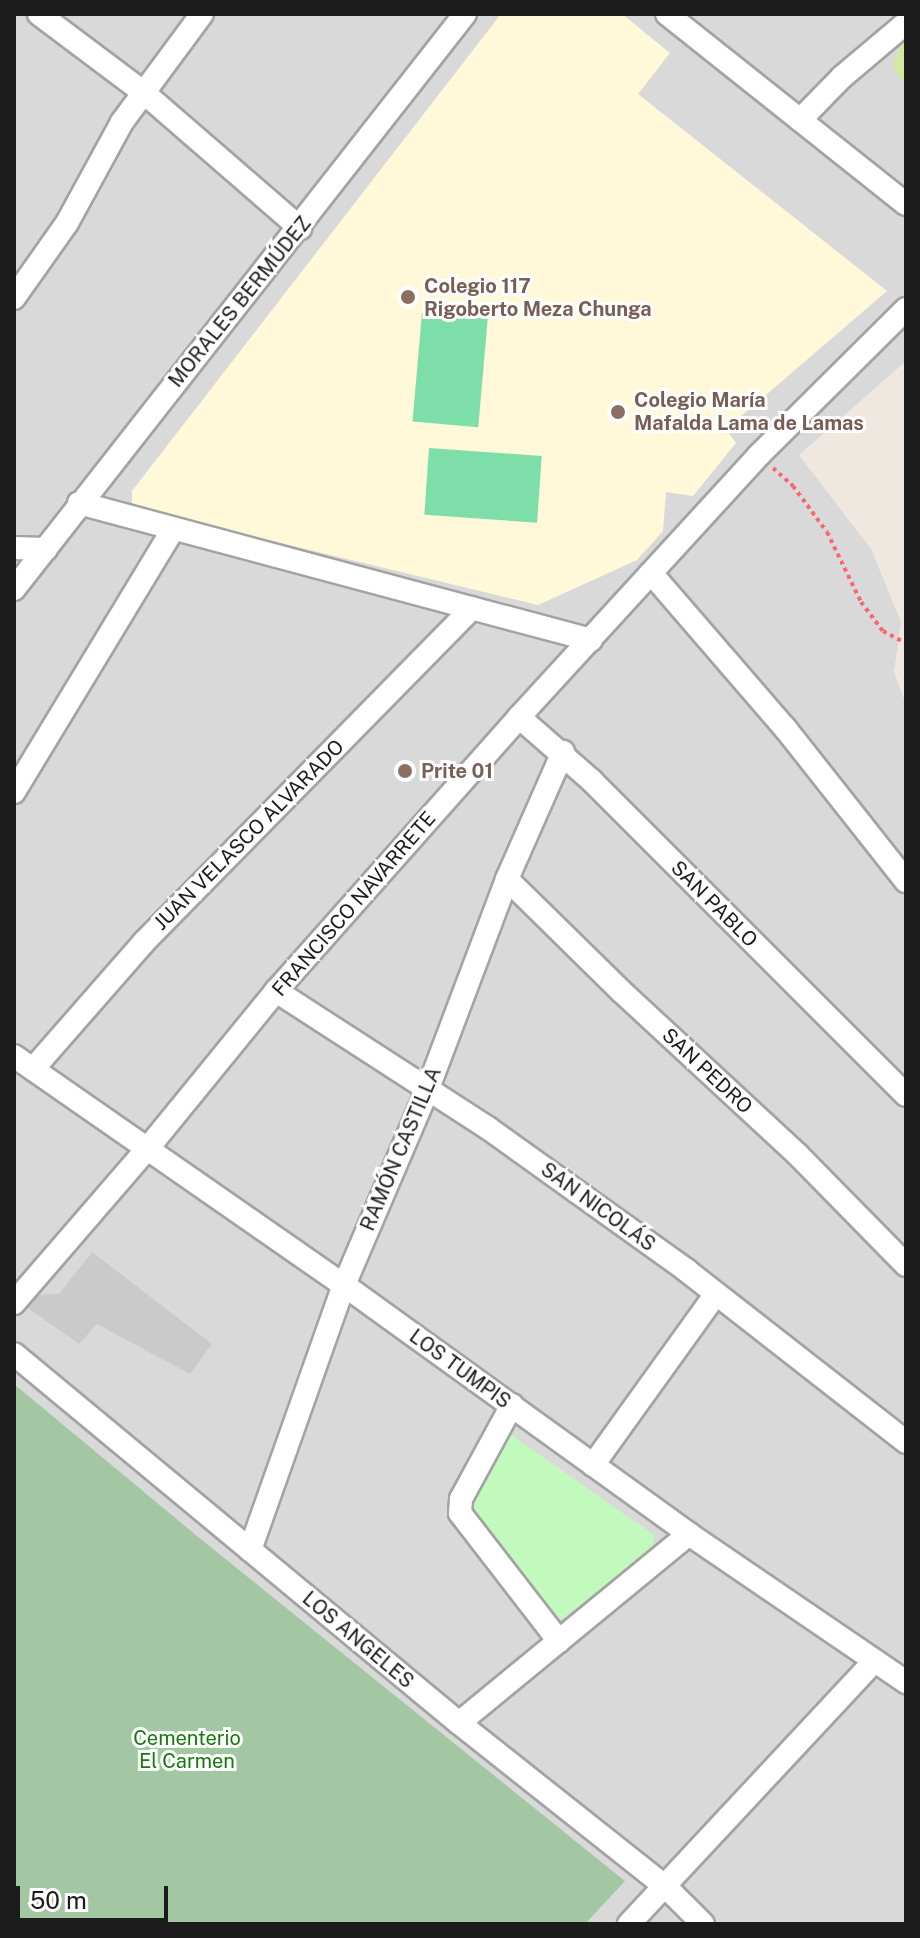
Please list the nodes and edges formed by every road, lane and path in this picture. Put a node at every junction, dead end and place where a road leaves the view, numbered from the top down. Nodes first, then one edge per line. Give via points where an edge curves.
1 (39, 14) edge
2 (202, 14) edge
3 (465, 14) edge
4 (667, 14) edge
5 (906, 23) edge
6 (143, 92) junction
7 (800, 120) junction
8 (906, 204) edge
9 (300, 228) junction
10 (14, 298) edge
11 (906, 309) edge
12 (759, 455) junction
13 (79, 503) junction
14 (173, 529) junction
15 (14, 548) edge
16 (46, 549) junction
17 (651, 573) junction
18 (14, 589) edge
19 (472, 608) junction
20 (591, 640) junction
21 (906, 643) edge
22 (519, 717) junction
23 (563, 752) junction
24 (14, 792) edge
25 (507, 879) junction
26 (906, 881) edge
27 (276, 991) junction
28 (23, 1062) edge
29 (427, 1091) junction
30 (906, 1095) edge
31 (148, 1148) junction
32 (906, 1265) edge
33 (344, 1285) junction
34 (715, 1295) junction
35 (14, 1303) edge
36 (14, 1354) edge
37 (512, 1405) junction
38 (906, 1442) edge
39 (593, 1465) junction
40 (689, 1534) junction
41 (250, 1550) junction
42 (559, 1641) junction
43 (874, 1661) junction
44 (906, 1682) edge
45 (459, 1723) junction
46 (666, 1887) junction
47 (629, 1924) edge
48 (703, 1924) edge

1 - 6 street
2 - 6 street
3 - 9 street, MORALES BERMÚDEZ
4 - 7 street
5 - 7 street
6 - 9 street
6 - 10 street via 67,223
7 - 8 street
9 - 13 street, MORALES BERMÚDEZ
11 - 12 street, FRANCISCO NAVARRETE
12 - 17 street, FRANCISCO NAVARRETE
12 - 21 path via 793,486 827,532 861,602 883,631
13 - 14 street
13 - 16 street, MORALES BERMÚDEZ
14 - 19 street
14 - 24 street
15 - 16 street
16 - 18 street, MORALES BERMÚDEZ
17 - 20 street, FRANCISCO NAVARRETE
17 - 26 street via 785,728
19 - 20 street
19 - 28 street, JUAN VELASCO ALVARADO
20 - 22 street, FRANCISCO NAVARRETE
22 - 23 street, SAN PABLO
22 - 27 street, FRANCISCO NAVARRETE
23 - 25 street, RAMÓN CASTILLA
23 - 30 street, SAN PABLO
25 - 29 street, RAMÓN CASTILLA
25 - 32 street, SAN PEDRO
27 - 29 street, SAN NICOLÁS
27 - 31 street, FRANCISCO NAVARRETE
28 - 31 street, LOS TUMPIS
29 - 33 street, RAMÓN CASTILLA
29 - 34 street, SAN NICOLÁS via 488,1128
31 - 33 street, LOS TUMPIS
31 - 35 street, FRANCISCO NAVARRETE
33 - 37 street, LOS TUMPIS
33 - 41 street, RAMÓN CASTILLA
34 - 38 street, SAN NICOLÁS
34 - 39 street
36 - 41 street, LOS ANGELES
37 - 39 street, LOS TUMPIS
37 - 42 street via 461,1499 460,1513
39 - 40 street, LOS TUMPIS
40 - 42 street
40 - 43 street, LOS TUMPIS
41 - 45 street, LOS ANGELES
42 - 45 street
43 - 44 street, LOS TUMPIS
43 - 46 street
45 - 46 street, LOS ANGELES
46 - 47 street
46 - 48 street, LOS ANGELES

